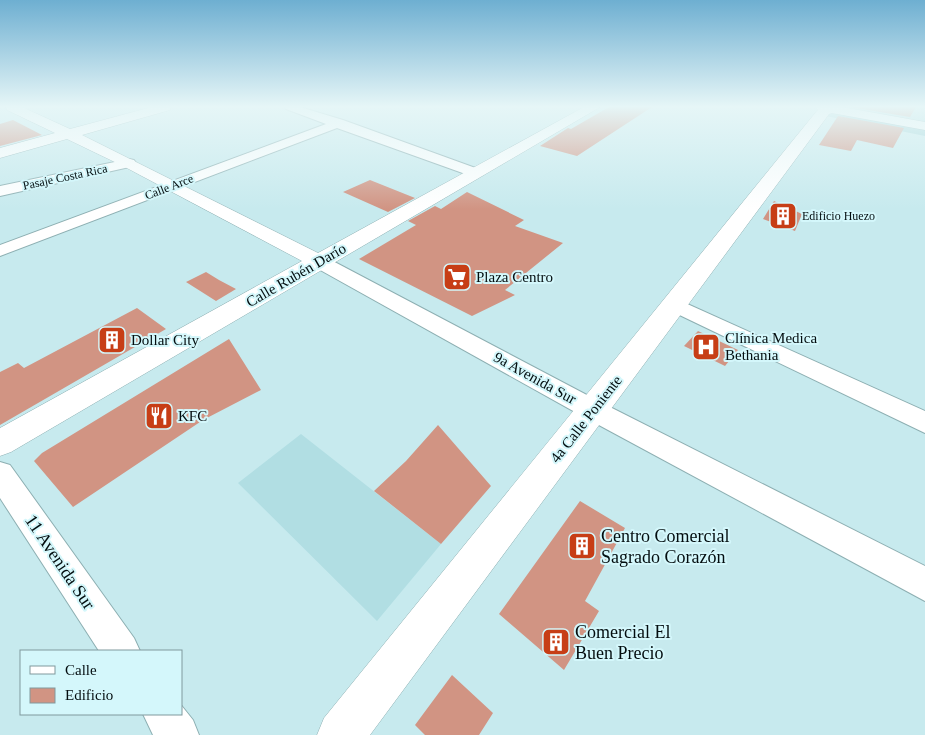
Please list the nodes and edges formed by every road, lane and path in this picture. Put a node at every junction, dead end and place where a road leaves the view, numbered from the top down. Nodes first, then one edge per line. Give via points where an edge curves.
1 (40, 141) edge
2 (86, 141) edge
3 (289, 141) edge
4 (389, 141) edge
5 (532, 141) edge
6 (801, 141) edge
7 (0, 153) edge
8 (129, 163) junction
9 (476, 173) junction
10 (173, 185) junction
11 (0, 191) edge
12 (0, 251) edge
13 (320, 262) junction
14 (674, 304) junction
15 (593, 410) junction
16 (925, 423) edge
17 (0, 443) edge
18 (0, 474) edge
19 (925, 584) edge
20 (120, 650) edge
21 (164, 715) edge
22 (178, 735) edge
23 (341, 735) edge

1 - 7 main road
2 - 8 main road, 9a Avenida Sur
3 - 10 street, Calle Arce
4 - 9 street
5 - 9 main road, Calle Rubén Darío
6 - 14 main road, 4a Calle Poniente
8 - 10 main road, 9a Avenida Sur
8 - 11 street, Pasaje Costa Rica
9 - 13 main road, Calle Rubén Darío
10 - 12 street, Calle Arce
10 - 13 main road, 9a Avenida Sur
13 - 15 street, 9a Avenida Sur
13 - 17 main road, Calle Rubén Darío
14 - 15 main road, 4a Calle Poniente
14 - 16 street
15 - 19 street, 9a Avenida Sur
15 - 23 main road, 4a Calle Poniente
18 - 20 street, 11 Avenida Sur
21 - 22 street

